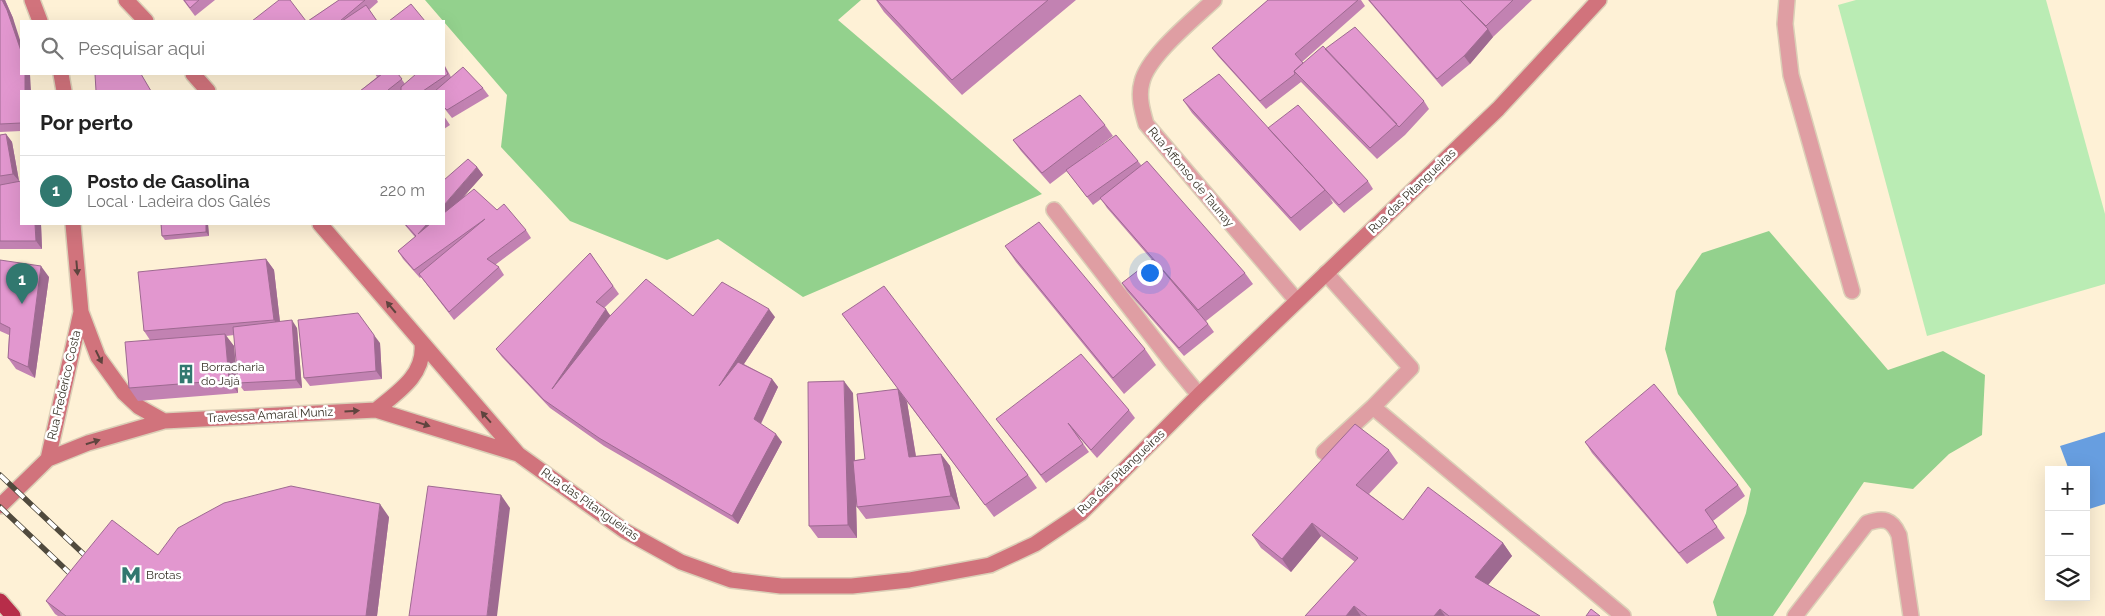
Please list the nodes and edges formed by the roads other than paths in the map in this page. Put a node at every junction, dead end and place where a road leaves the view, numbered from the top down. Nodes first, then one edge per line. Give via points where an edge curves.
1 (32, 0) edge
2 (126, 0) edge
3 (1214, 0) edge
4 (1599, 0) edge
5 (1788, 0) edge
6 (40, 20) edge
7 (145, 20) edge
8 (194, 75) edge
9 (207, 90) edge
10 (1054, 210) dead end
11 (73, 225) edge
12 (321, 225) edge
13 (1326, 273) junction
14 (1852, 291) dead end
15 (1297, 301) junction
16 (81, 312) junction
17 (422, 344) junction
18 (1199, 395) junction
19 (1373, 407) junction
20 (376, 410) junction
21 (164, 420) junction
22 (1324, 452) dead end
23 (518, 454) junction
24 (43, 464) junction
25 (0, 506) edge
26 (0, 601) edge
27 (13, 616) edge
28 (1623, 616) edge
29 (1795, 616) edge
30 (1911, 616) edge

1 - 6 street
2 - 7 street
3 - 15 street, Rua Affonso de Taunay via 1153,59 1142,81 1140,103 1146,124
4 - 13 street, Rua das Pitangueiras via 1498,109
5 - 14 street via 1785,24 1791,75
8 - 9 street
10 - 18 street
11 -> 16 street
17 -> 12 street, Rua das Pitangueiras
13 - 15 street, Rua das Pitangueiras
13 - 19 street via 1411,368
15 - 18 street, Rua das Pitangueiras
16 -> 21 street via 98,357 109,375 139,407
16 - 24 street, Rua Frederico Costa
17 - 20 street via 422,359 417,372
23 -> 17 street, Rua das Pitangueiras
18 - 23 street, Rua das Pitangueiras via 1081,513 1035,544 990,565 909,580 852,586 781,586 731,580 681,562 625,531
19 - 22 street
19 - 28 street
21 -> 20 street, Travessa Amaral Muniz
20 -> 23 street, Rua das Pitangueiras
24 -> 21 street, Rua Frederico Costa via 88,443
24 - 25 street, Rua Frederico Costa
26 - 27 highway
29 - 30 street via 1867,523 1877,519 1886,519 1895,525 1899,535

